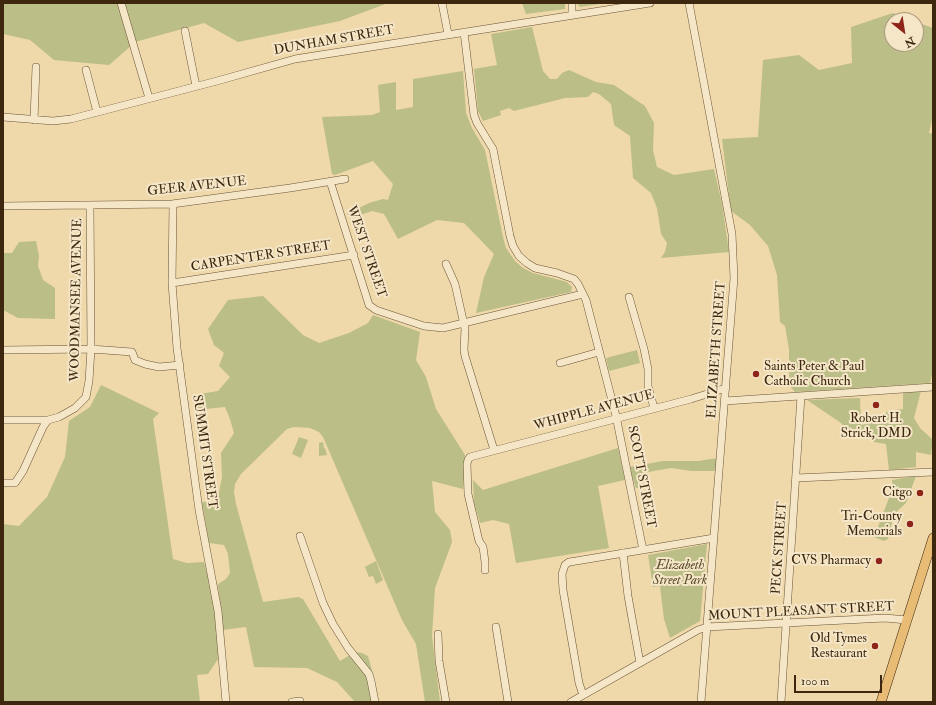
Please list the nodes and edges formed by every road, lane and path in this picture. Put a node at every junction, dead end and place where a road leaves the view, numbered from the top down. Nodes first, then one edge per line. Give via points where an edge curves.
1 (121, 3) edge
2 (442, 3) edge
3 (572, 3) edge
4 (650, 3) edge
5 (690, 3) edge
6 (572, 15) junction
7 (185, 31) dead end
8 (464, 32) junction
9 (448, 34) junction
10 (36, 67) dead end
11 (86, 70) dead end
12 (196, 86) junction
13 (149, 98) junction
14 (97, 112) junction
15 (3, 118) edge
16 (34, 120) junction
17 (345, 178) dead end
18 (330, 181) junction
19 (173, 204) junction
20 (3, 206) edge
21 (90, 206) junction
22 (354, 255) junction
23 (446, 264) dead end
24 (172, 283) junction
25 (583, 294) junction
26 (629, 297) dead end
27 (464, 323) junction
28 (91, 349) junction
29 (3, 350) edge
30 (599, 352) junction
31 (560, 363) dead end
32 (180, 365) junction
33 (933, 387) edge
34 (726, 388) junction
35 (801, 396) junction
36 (725, 401) junction
37 (654, 408) junction
38 (617, 418) junction
39 (3, 420) edge
40 (48, 420) junction
41 (494, 450) junction
42 (933, 472) edge
43 (796, 478) junction
44 (3, 483) edge
45 (300, 536) dead end
46 (714, 538) junction
47 (933, 538) edge
48 (643, 550) junction
49 (623, 553) junction
50 (485, 570) dead end
51 (907, 620) junction
52 (786, 623) junction
53 (496, 627) dead end
54 (707, 627) junction
55 (438, 634) dead end
56 (640, 663) junction
57 (583, 695) junction
58 (300, 701) edge
59 (226, 702) edge
60 (292, 702) edge
61 (374, 702) edge
62 (446, 702) edge
63 (508, 702) edge
64 (571, 702) edge
65 (701, 702) edge
66 (781, 702) edge
67 (881, 702) edge

1 - 13 street
2 - 9 street
3 - 6 street
4 - 6 street, DUNHAM STREET
5 - 34 street, ELIZABETH STREET via 733,240 734,288
6 - 8 street, DUNHAM STREET
7 - 12 street
8 - 9 street, DUNHAM STREET
8 - 25 street, SCOTT STREET via 474,115 493,149 513,246 519,256 535,268 558,272 574,279
9 - 12 street, DUNHAM STREET via 295,59
10 - 16 street
11 - 14 street
12 - 13 street, DUNHAM STREET
13 - 14 street, DUNHAM STREET
14 - 16 street, DUNHAM STREET via 65,120
15 - 16 street, DUNHAM STREET
17 - 18 street, GEER AVENUE
18 - 19 street, GEER AVENUE
18 - 22 street, WEST STREET
19 - 21 street, GEER AVENUE
19 - 24 street, SUMMIT STREET
20 - 21 street, GEER AVENUE
21 - 28 street, WOODMANSEE AVENUE
22 - 24 street, CARPENTER STREET
22 - 27 street, WEST STREET via 369,305 376,310 424,326 443,328
23 - 27 street via 455,284
24 - 32 street, SUMMIT STREET
25 - 27 street, WEST STREET
25 - 30 street, SCOTT STREET
26 - 37 street via 644,349 648,386
27 - 41 street via 465,354
28 - 29 street
28 - 32 street via 132,352 136,360 159,367
28 - 40 street, WOODMANSEE AVENUE via 86,397 75,408
30 - 31 street
30 - 38 street, SCOTT STREET
32 - 59 street, SUMMIT STREET via 199,510 218,611
33 - 35 street
34 - 36 street, ELIZABETH STREET
34 - 37 street, WHIPPLE AVENUE
35 - 36 street
35 - 43 street, PECK STREET
36 - 46 street, ELIZABETH STREET
37 - 38 street, WHIPPLE AVENUE
38 - 41 street, WHIPPLE AVENUE
38 - 48 street, SCOTT STREET
39 - 40 street
40 - 44 street via 15,483
41 - 50 street, WHIPPLE AVENUE via 468,458 467,464 468,494 479,541 484,549
42 - 43 street
43 - 52 street, PECK STREET
45 - 61 street via 320,597 330,618 351,653 371,679
46 - 48 street
46 - 54 street, ELIZABETH STREET
47 - 51 main road
48 - 49 street
49 - 56 street
49 - 57 street via 576,561 567,564 562,573 579,684
51 - 52 street, MOUNT PLEASANT STREET via 885,618
51 - 67 main road
52 - 54 street, MOUNT PLEASANT STREET
52 - 66 street, PECK STREET
53 - 63 street
54 - 56 street, MOUNT PLEASANT STREET
54 - 65 street, ELIZABETH STREET
55 - 62 street via 439,661
56 - 57 street, MOUNT PLEASANT STREET
57 - 64 street, MOUNT PLEASANT STREET
58 - 60 street

